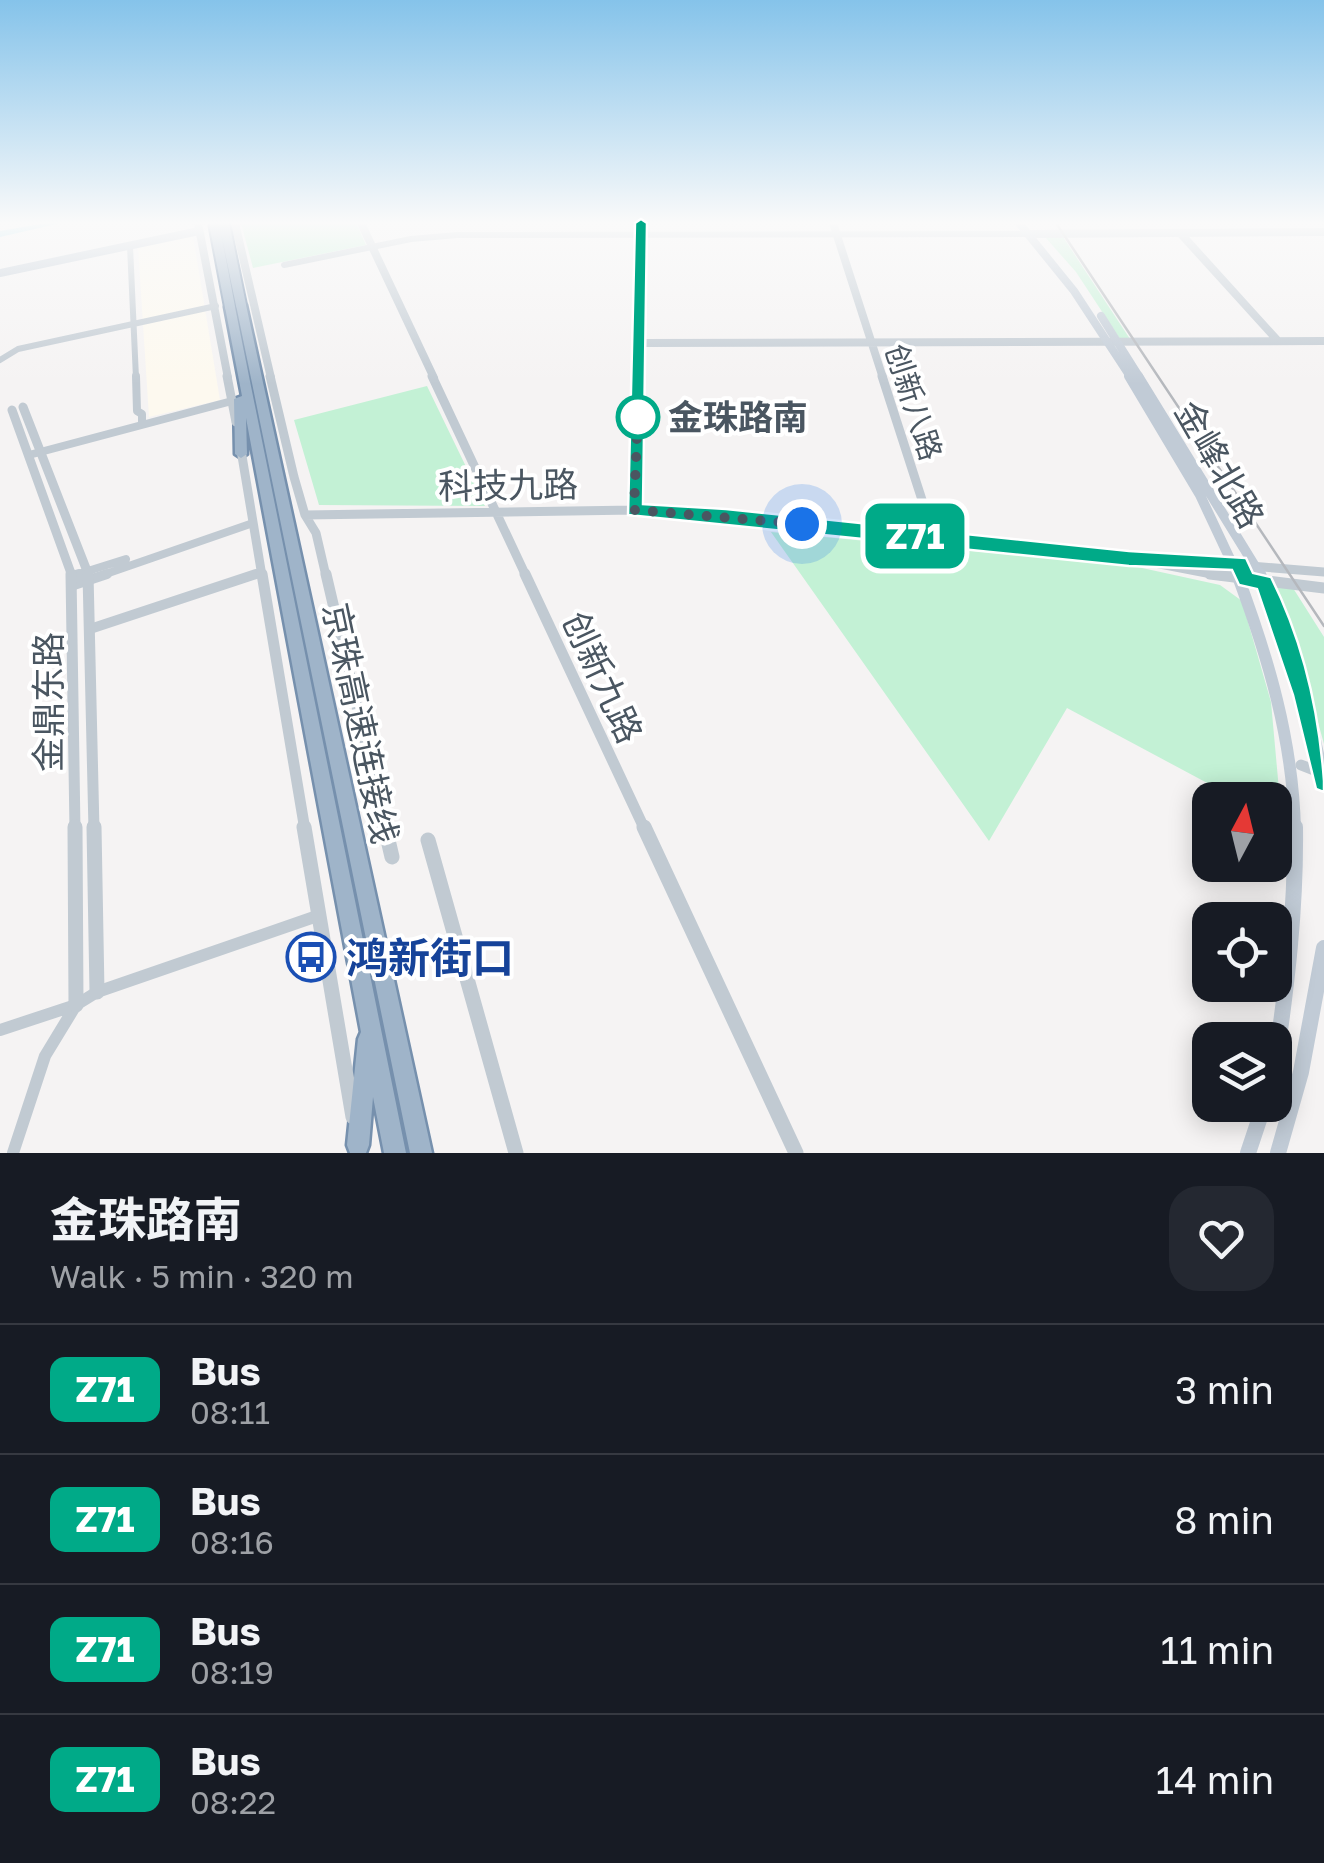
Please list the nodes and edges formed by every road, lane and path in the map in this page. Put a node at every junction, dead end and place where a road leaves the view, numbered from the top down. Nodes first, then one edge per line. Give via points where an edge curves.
1 (131, 277) edge
2 (218, 277) edge
3 (224, 277) edge
4 (227, 277) edge
5 (247, 277) edge
6 (386, 277) edge
7 (640, 277) edge
8 (851, 277) edge
9 (1075, 277) edge
10 (1220, 277) edge
11 (229, 306) junction
12 (132, 324) junction
13 (1324, 340) edge
14 (1278, 341) junction
15 (640, 343) junction
16 (872, 343) junction
17 (1115, 344) junction
18 (0, 360) edge
19 (244, 378) junction
20 (232, 402) junction
21 (17, 408) dead end
22 (142, 424) junction
23 (34, 453) junction
24 (241, 454) junction
25 (634, 510) junction
26 (497, 513) junction
27 (305, 514) junction
28 (253, 523) junction
29 (934, 537) junction
30 (1129, 558) junction
31 (1239, 563) junction
32 (1257, 565) junction
33 (262, 572) junction
34 (1324, 572) edge
35 (88, 575) junction
36 (73, 580) junction
37 (1246, 580) junction
38 (1264, 582) junction
39 (1324, 588) edge
40 (90, 629) junction
41 (1301, 766) junction
42 (1324, 776) edge
43 (428, 840) dead end
44 (392, 857) dead end
45 (320, 915) junction
46 (1324, 948) edge
47 (97, 992) junction
48 (76, 1005) junction
49 (1284, 1022) edge
50 (369, 1024) junction
51 (0, 1030) edge
52 (409, 1096) junction
53 (1258, 1122) edge
54 (358, 1149) edge
55 (14, 1153) edge
56 (394, 1153) edge
57 (421, 1153) edge
58 (429, 1153) edge
59 (516, 1153) edge
60 (796, 1153) edge
61 (1248, 1153) edge
62 (1278, 1153) edge

1 - 12 street
2 - 11 street
3 - 11 highway, bridge
4 - 11 highway, bridge
5 - 27 street
6 - 26 street, 创新九路
7 - 15 street
8 - 16 street, 创新八路
9 - 17 main road, 金峰北路
10 - 14 street
11 - 12 street
11 - 19 highway, 京珠高速连接线
11 - 20 street
11 - 52 highway, 京珠高速连接线
12 - 18 street via 18,349
12 - 22 street
13 - 14 street
14 - 17 street
15 - 16 street
15 - 25 street
16 - 17 street
16 - 29 street, 创新八路
17 - 31 main road, 金峰北路
17 - 32 main road, 金峰北路
19 - 24 highway
19 - 50 highway, 京珠高速连接线
20 - 22 street
20 - 24 street
21 - 23 street, 金鼎东路
22 - 23 street
23 - 35 street, 金鼎东路
23 - 36 street, 金鼎东路
24 - 28 street
25 - 26 street, 科技九路
25 - 29 street, 科技九路
26 - 27 street, 科技九路
26 - 60 street, 创新九路
27 - 44 street via 316,534
28 - 33 street
28 - 35 street
29 - 30 street, 科技九路
30 - 31 street, 科技九路
30 - 37 street, 科技九路
31 - 32 street, 科技九路
31 - 37 main road, 金峰北路
32 - 34 street, 科技九路
32 - 38 main road, 金峰北路
33 - 40 street
33 - 45 street
35 - 36 street
35 - 40 street, 金鼎东路
36 - 48 street, 金鼎东路
37 - 38 street, 科技九路
37 - 41 main road, 金峰北路 via 1285,681
38 - 39 street, 科技九路
38 - 42 main road, 金峰北路
40 - 47 street, 金鼎东路
41 - 42 street
41 - 49 main road, 金峰北路 via 1305,916
43 - 59 street
45 - 47 street
45 - 54 street
46 - 62 main road
47 - 48 street
48 - 51 street
48 - 55 street via 46,1049
50 - 54 highway
50 - 56 highway, 京珠高速连接线
52 - 57 highway, 京珠高速连接线
52 - 58 highway
53 - 61 main road

